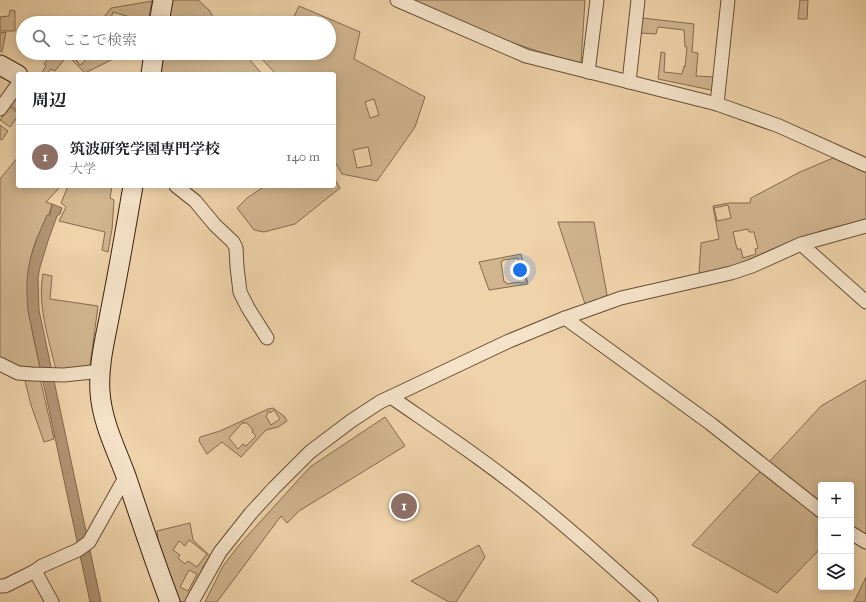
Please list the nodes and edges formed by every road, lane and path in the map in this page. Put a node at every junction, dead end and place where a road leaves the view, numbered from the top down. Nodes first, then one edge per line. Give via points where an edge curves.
1 (162, 0) edge
2 (397, 0) edge
3 (597, 0) edge
4 (638, 0) edge
5 (728, 0) edge
6 (160, 16) edge
7 (153, 60) edge
8 (0, 65) edge
9 (151, 72) edge
10 (588, 72) junction
11 (16, 74) edge
12 (629, 82) junction
13 (16, 87) edge
14 (717, 104) junction
15 (0, 109) edge
16 (866, 165) edge
17 (133, 188) edge
18 (179, 188) edge
19 (866, 226) edge
20 (801, 244) junction
21 (866, 302) edge
22 (566, 318) junction
23 (266, 338) dead end
24 (0, 364) edge
25 (100, 373) junction
26 (390, 397) junction
27 (126, 476) junction
28 (818, 509) edge
29 (854, 535) edge
30 (866, 542) edge
31 (35, 571) junction
32 (0, 586) edge
33 (52, 602) edge
34 (170, 602) edge
35 (192, 602) edge
36 (651, 602) edge

1 - 6 street
2 - 10 street via 526,56
3 - 10 street
4 - 12 street
5 - 14 street
7 - 9 street
8 - 11 street
10 - 12 street
12 - 14 street
13 - 15 street
14 - 16 street via 779,126
17 - 25 street
18 - 23 street via 195,201 233,242 236,248 240,292
19 - 20 street
20 - 21 street
20 - 22 street via 731,273 621,298
22 - 26 street via 509,341
22 - 28 street via 711,424
24 - 25 street via 18,373
25 - 27 street via 104,416
26 - 35 street via 351,421 310,452 274,488 251,512 220,552
26 - 36 street via 443,432 536,501
27 - 31 street via 90,541 78,550
27 - 34 street via 152,557
29 - 30 street
31 - 32 street
31 - 33 street

